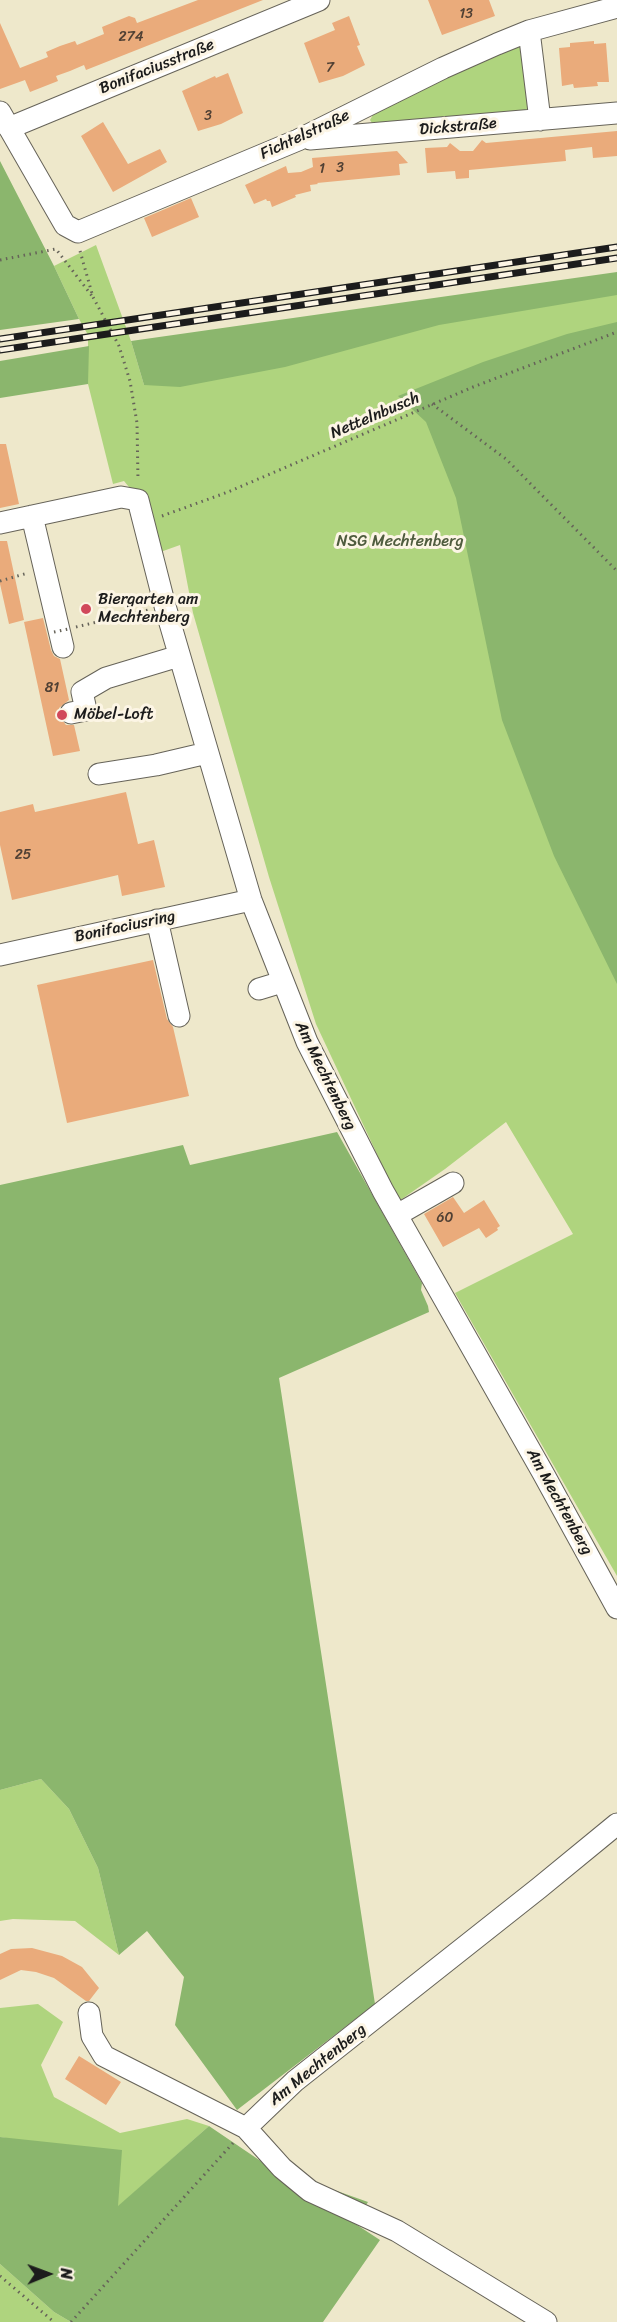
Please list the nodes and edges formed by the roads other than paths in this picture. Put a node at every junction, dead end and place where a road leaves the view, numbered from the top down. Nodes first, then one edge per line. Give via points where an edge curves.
1 (319, 0) edge
2 (292, 5) edge
3 (617, 8) edge
4 (529, 31) junction
5 (617, 113) edge
6 (5, 120) edge
7 (540, 120) junction
8 (298, 140) junction
9 (78, 232) joint
10 (32, 516) junction
11 (0, 523) edge
12 (62, 636) road end
13 (179, 656) junction
14 (71, 713) dead end
15 (207, 753) junction
16 (99, 774) dead end
17 (251, 900) junction
18 (157, 920) junction
19 (0, 955) edge
20 (282, 982) junction
21 (259, 988) dead end
22 (179, 1017) dead end
23 (453, 1183) dead end
24 (397, 1215) junction
25 (617, 1608) edge
26 (617, 1824) edge
27 (89, 2013) dead end
28 (246, 2128) junction
29 (546, 2322) edge

1 - 2 street, Bonifaciusstraße
2 - 6 street, Bonifaciusstraße
3 - 4 street, Fichtelstraße
4 - 7 street
4 - 8 street, Fichtelstraße via 443,68
5 - 7 street, Dickstraße
6 - 9 street, Bonifaciusstraße via 65,225
7 - 8 street, Dickstraße
8 - 9 street, Fichtelstraße
10 - 11 street
10 - 12 street
10 - 13 street, Am Mechtenberg via 121,497 138,500
13 - 14 street via 106,678 82,692 86,710
13 - 15 street, Am Mechtenberg
15 - 16 street
15 - 17 street, Am Mechtenberg
17 - 18 street, Bonifaciusring
17 - 20 street, Am Mechtenberg
18 - 19 street, Bonifaciusring
18 - 22 street
20 - 21 street
20 - 24 street, Am Mechtenberg via 307,1042
23 - 24 street
24 - 25 street, Am Mechtenberg
26 - 28 street, Am Mechtenberg via 295,2080
27 - 28 street via 92,2036 104,2056
28 - 29 street via 282,2168 310,2191 397,2231

